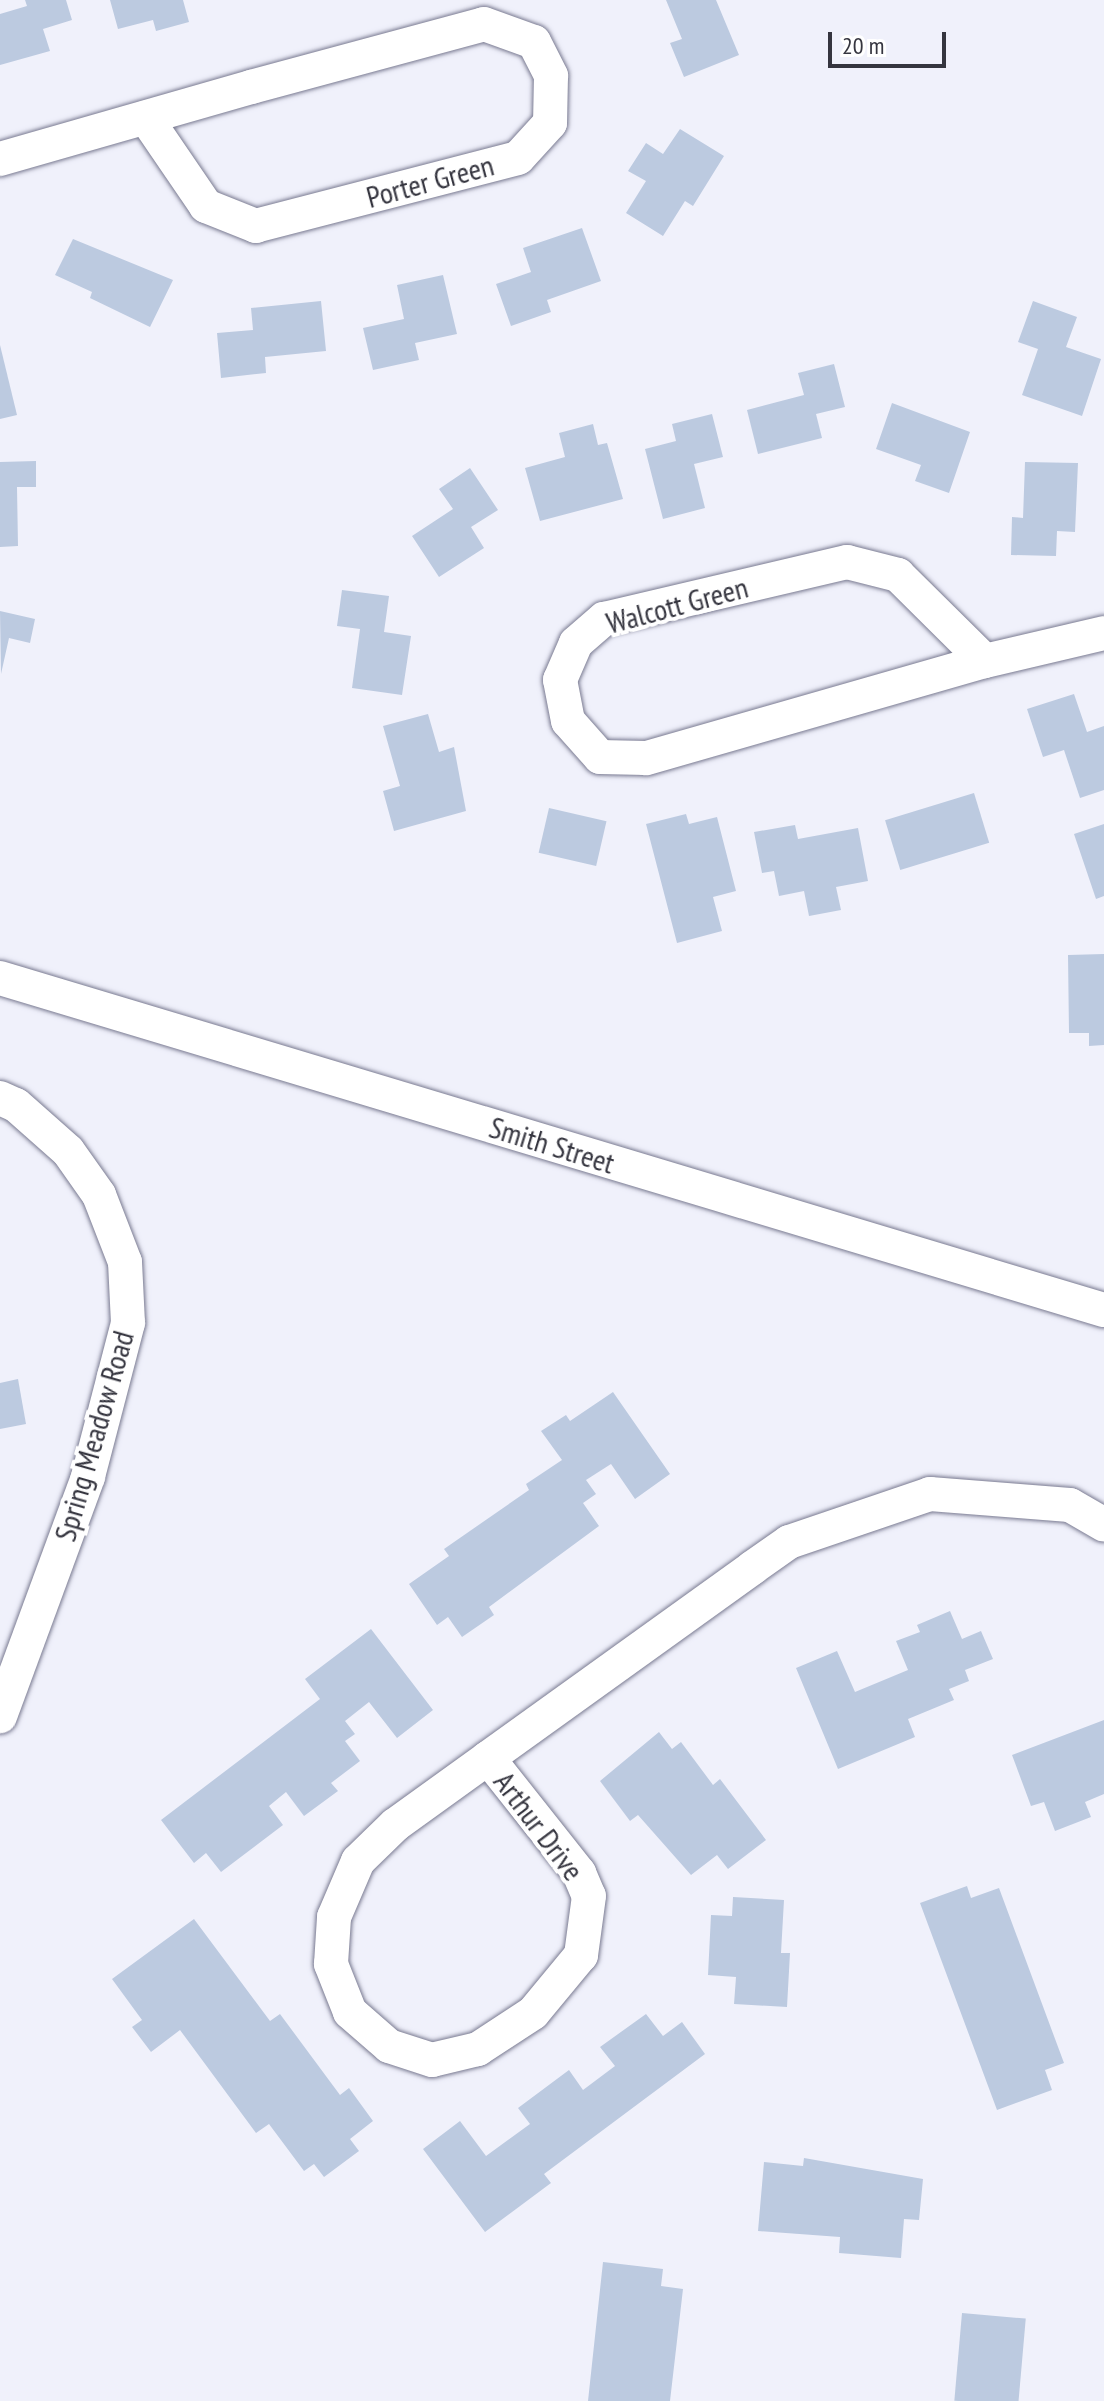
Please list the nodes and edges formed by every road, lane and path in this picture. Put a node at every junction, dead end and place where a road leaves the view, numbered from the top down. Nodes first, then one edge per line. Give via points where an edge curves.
1 (146, 118) junction
2 (0, 159) edge
3 (1104, 633) edge
4 (985, 661) junction
5 (0, 978) edge
6 (0, 1098) edge
7 (1104, 1310) edge
8 (1104, 1525) edge
9 (0, 1716) edge
10 (488, 1758) junction

1 - 1 street, Porter Green via 484,24 534,42 551,76 550,123 518,158 256,226 206,206
1 - 2 street, Porter Green
3 - 4 street, Walcott Green
4 - 4 street, Walcott Green via 646,758 600,757 568,721 560,680 576,643 604,619 847,562 898,575
5 - 7 street, Smith Street
6 - 9 street, Spring Meadow Road via 16,1105 68,1151 96,1189 125,1262 128,1323 88,1477
8 - 10 street, Arthur Drive via 1070,1505 930,1494 789,1542
10 - 10 street, Arthur Drive via 395,1825 358,1861 334,1917 331,1964 350,2012 389,2046 432,2060 478,2049 533,2013 581,1955 589,1896 579,1873

